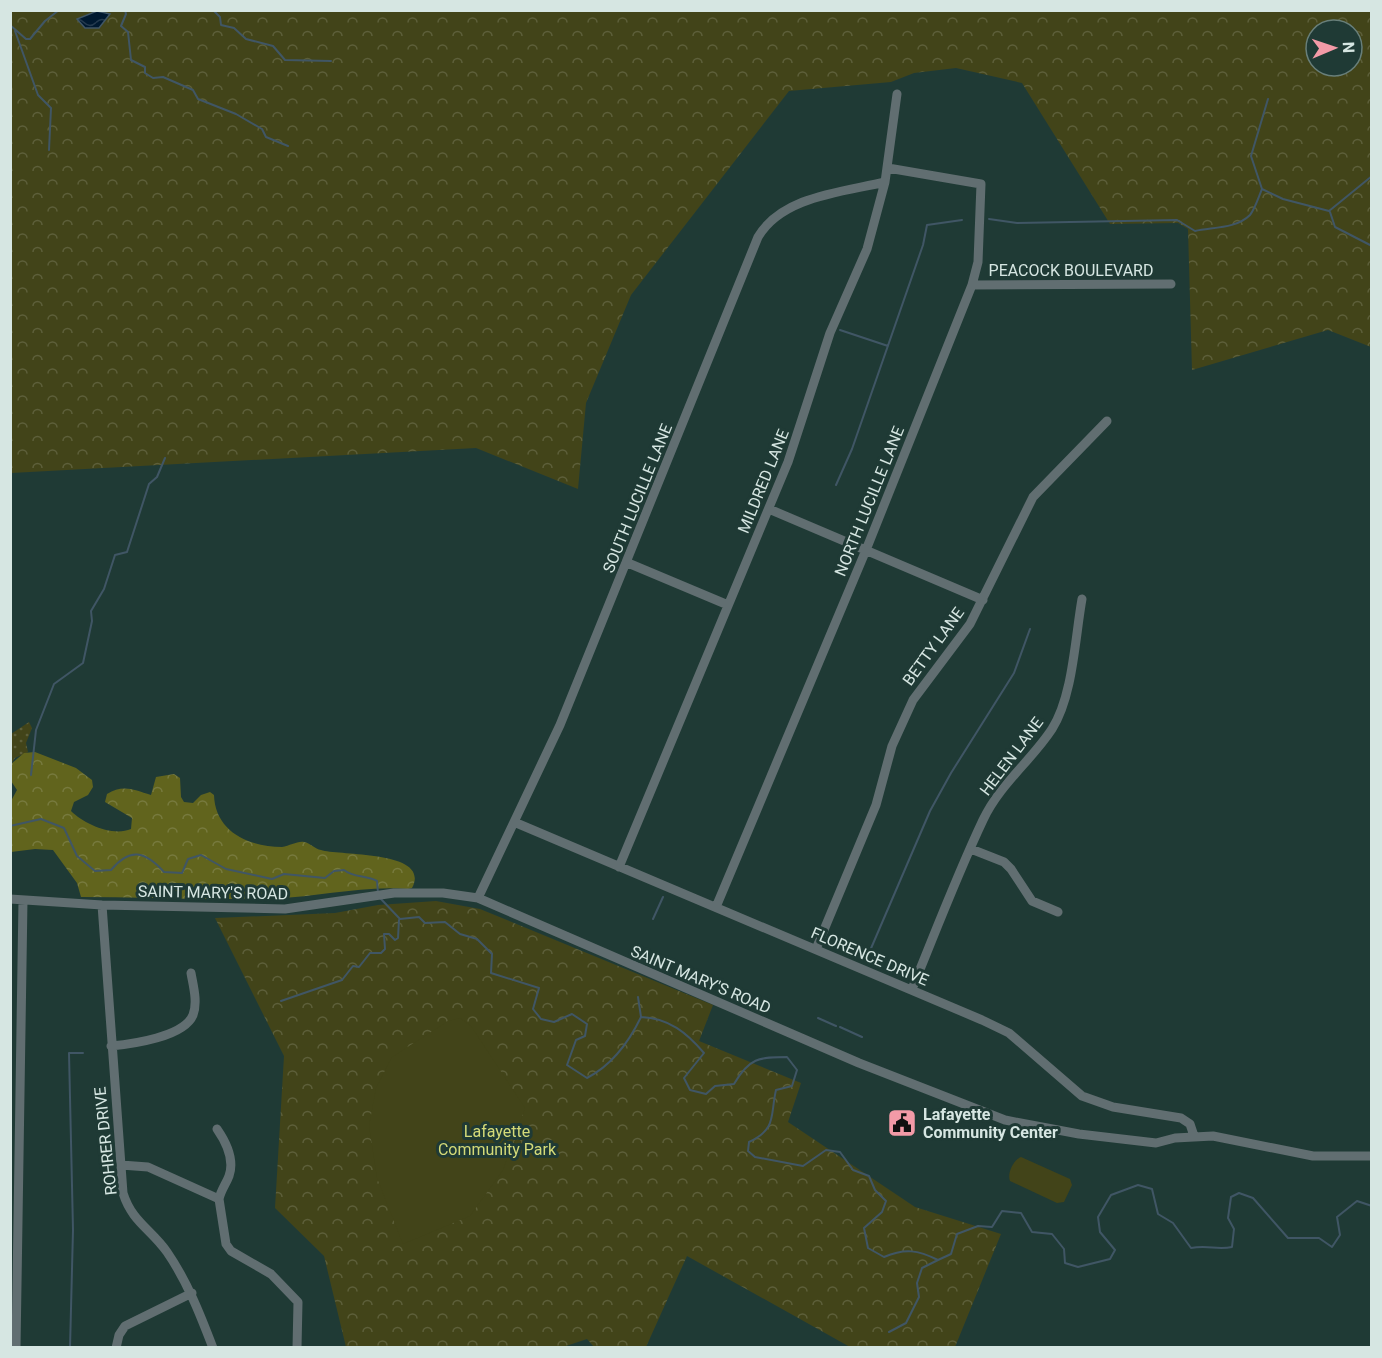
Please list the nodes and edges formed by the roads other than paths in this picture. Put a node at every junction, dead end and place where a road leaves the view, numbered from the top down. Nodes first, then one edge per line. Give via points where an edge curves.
1 (897, 94) dead end
2 (888, 168) junction
3 (885, 182) junction
4 (1171, 284) dead end
5 (972, 285) junction
6 (1107, 421) dead end
7 (769, 509) junction
8 (866, 550) junction
9 (628, 563) junction
10 (983, 600) junction
11 (1082, 600) dead end
12 (728, 605) junction
13 (514, 822) junction
14 (971, 849) junction
15 (619, 867) junction
16 (478, 898) junction
17 (10, 899) edge
18 (23, 900) junction
19 (102, 905) junction
20 (716, 907) junction
21 (1058, 912) dead end
22 (816, 950) junction
23 (191, 973) dead end
24 (912, 989) junction
25 (111, 1046) junction
26 (217, 1129) dead end
27 (1194, 1136) junction
28 (1371, 1156) edge
29 (121, 1165) junction
30 (219, 1199) junction
31 (192, 1293) junction
32 (16, 1347) edge
33 (116, 1347) edge
34 (213, 1347) edge
35 (297, 1347) edge

1 - 2 street, MILDRED LANE
2 - 3 street, MILDRED LANE
2 - 5 street, NORTH LUCILLE LANE via 981,184 978,262
3 - 7 street, MILDRED LANE via 867,249 830,333 798,437
3 - 9 street, SOUTH LUCILLE LANE via 798,204 764,228
4 - 5 street, PEACOCK BOULEVARD
5 - 8 street, NORTH LUCILLE LANE
6 - 10 street, BETTY LANE via 1033,497
7 - 8 street
7 - 12 street, MILDRED LANE
8 - 10 street
8 - 20 street, NORTH LUCILLE LANE
9 - 12 street
9 - 13 street, SOUTH LUCILLE LANE
10 - 22 street, BETTY LANE via 918,692 902,722 876,805
11 - 14 street, HELEN LANE via 1059,716 1044,740 1000,791
12 - 15 street, MILDRED LANE
13 - 15 street, FLORENCE DRIVE
13 - 16 street, SOUTH LUCILLE LANE
14 - 21 street via 1004,862 1032,901
14 - 24 street, HELEN LANE
15 - 20 street, FLORENCE DRIVE
16 - 19 street, SAINT MARY'S ROAD via 443,892 394,893 285,909
16 - 27 street, SAINT MARY'S ROAD via 851,1060 1005,1120 1156,1143
17 - 18 street, SAINT MARY'S ROAD
18 - 19 street, SAINT MARY'S ROAD
18 - 32 street
19 - 25 street, ROHRER DRIVE
20 - 22 street, FLORENCE DRIVE
22 - 24 street, FLORENCE DRIVE
23 - 25 street via 195,1004 187,1023 140,1043
24 - 27 street, FLORENCE DRIVE via 1009,1034 1082,1096 1113,1107 1181,1118 1190,1124
25 - 29 street, ROHRER DRIVE
26 - 30 street via 231,1158 230,1174
27 - 28 street, SAINT MARY'S ROAD via 1225,1138 1313,1156
29 - 30 street via 148,1167
29 - 31 street, ROHRER DRIVE via 128,1207 134,1218 166,1252
30 - 35 street via 226,1244 231,1251 271,1274 298,1302
31 - 33 street via 125,1326
31 - 34 street, ROHRER DRIVE

